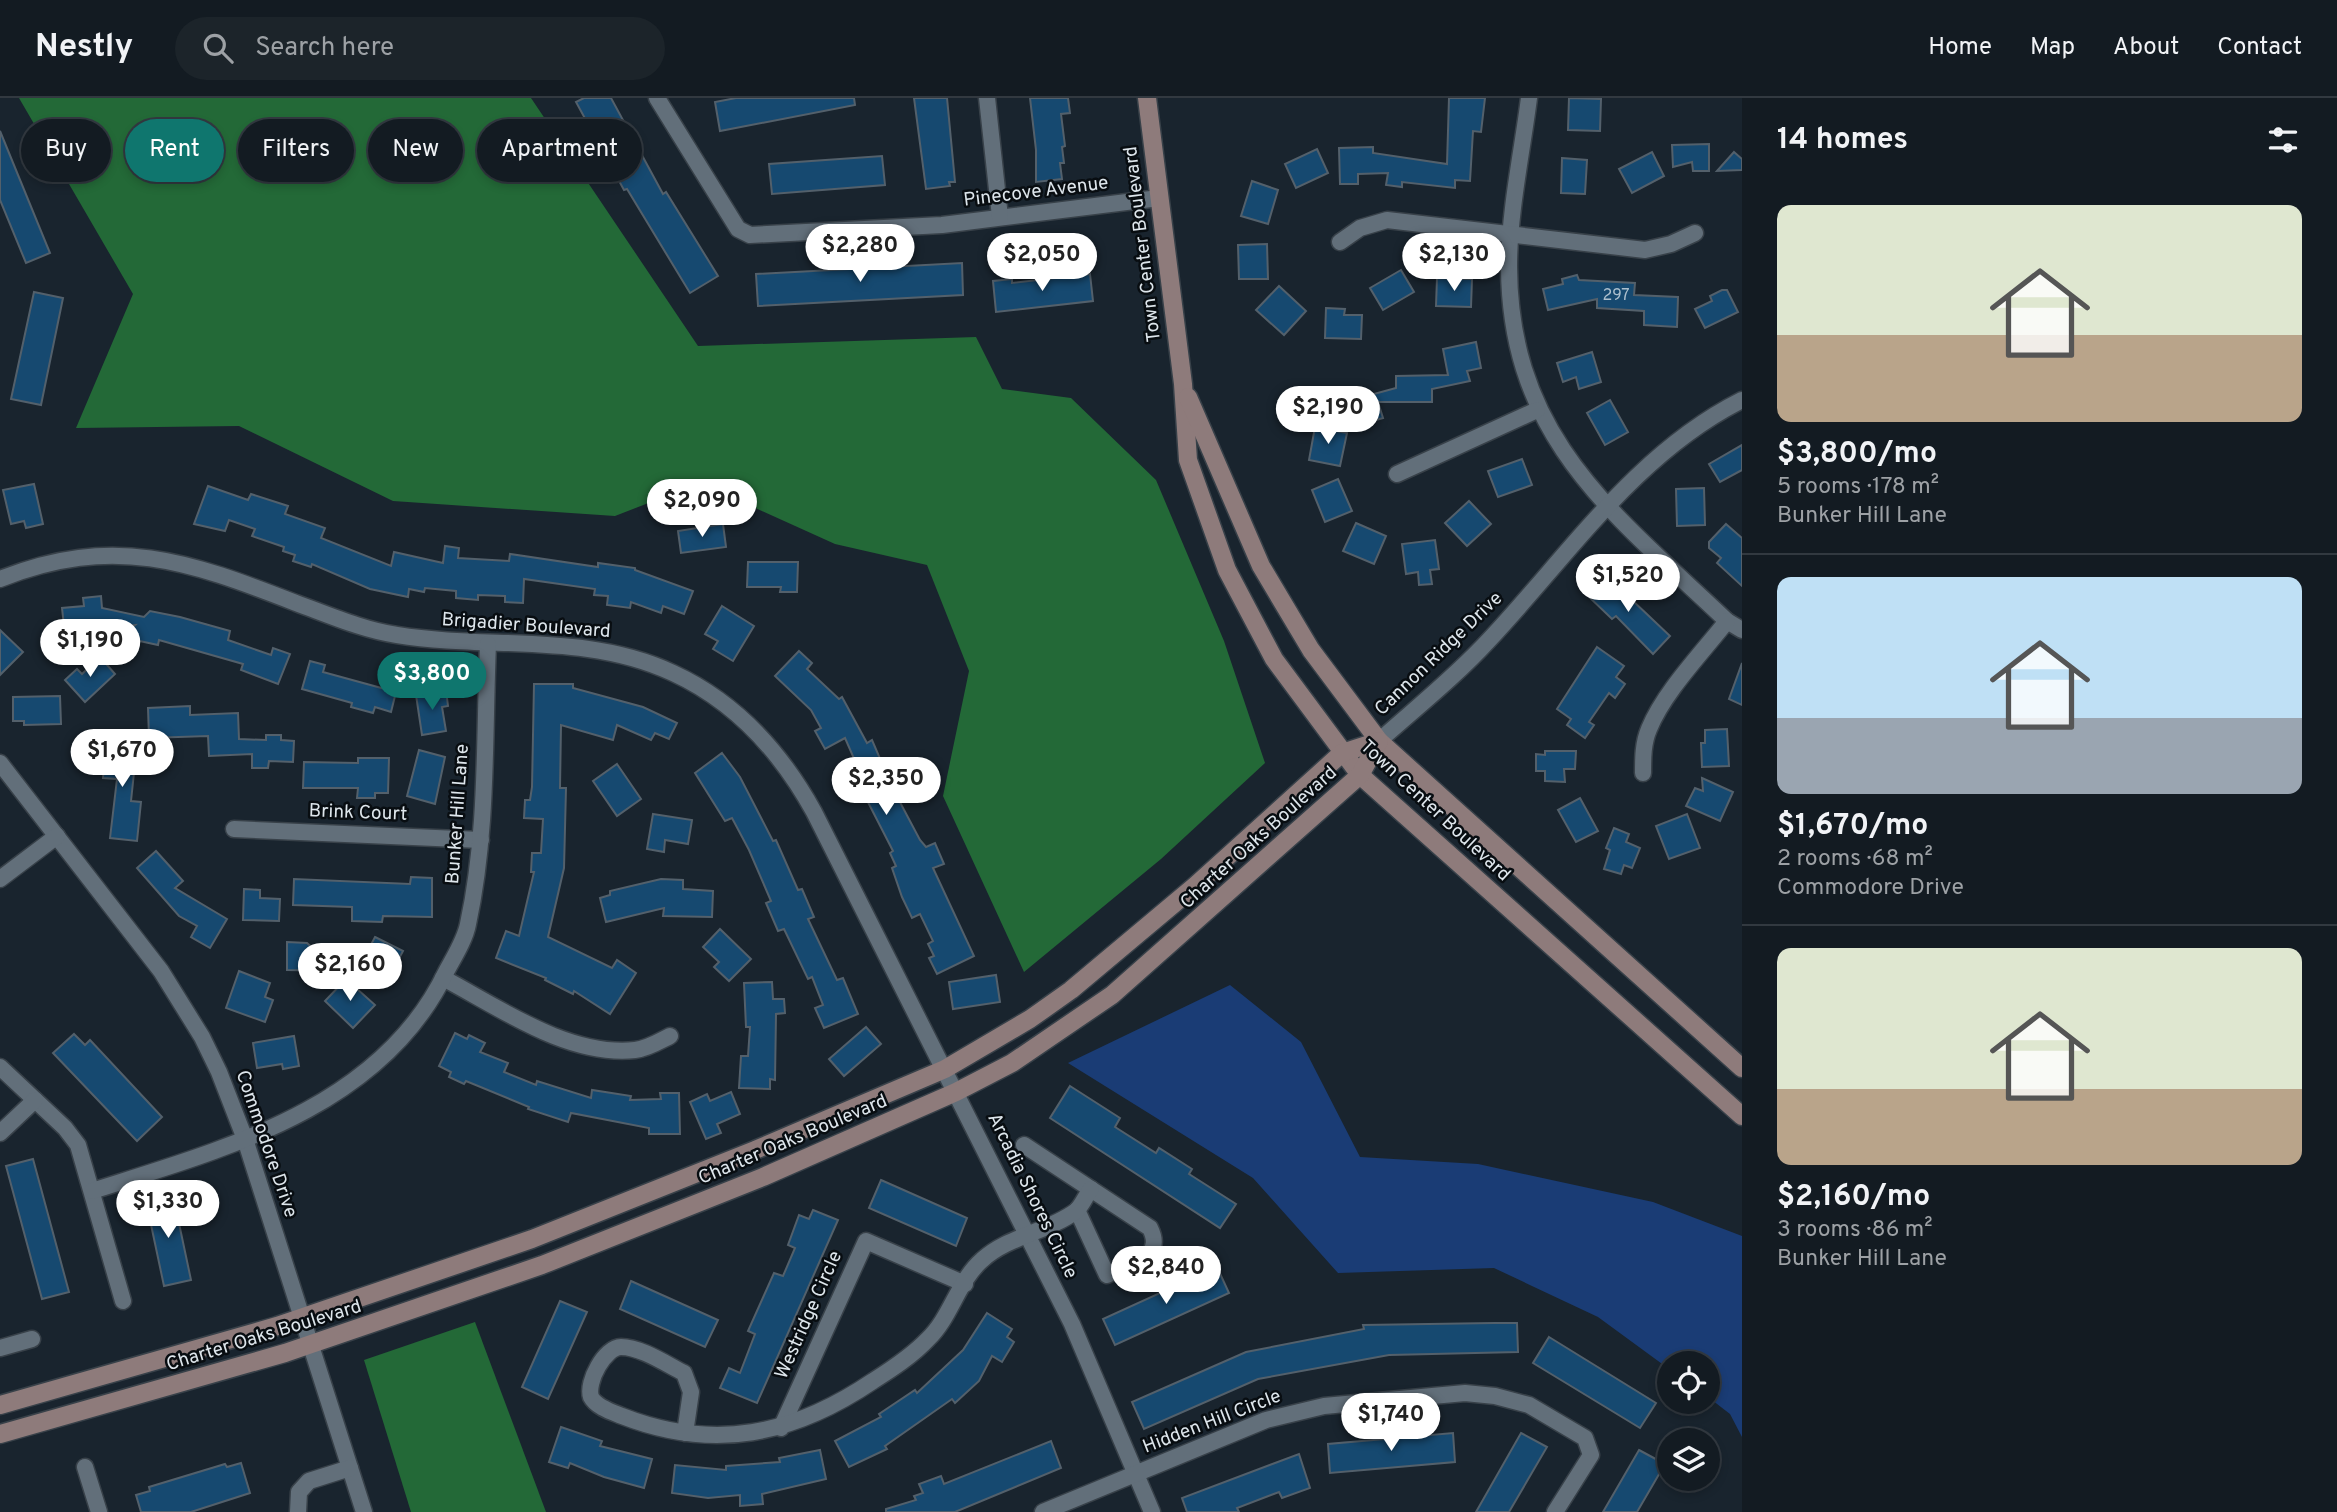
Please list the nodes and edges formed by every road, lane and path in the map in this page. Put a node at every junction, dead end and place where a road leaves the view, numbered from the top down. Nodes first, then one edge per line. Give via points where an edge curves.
1 (657, 98) edge
2 (987, 98) edge
3 (1147, 98) edge
4 (1529, 98) edge
5 (1159, 198) junction
6 (1000, 217) junction
7 (1512, 233) junction
8 (1695, 233) dead end
9 (1340, 242) dead end
10 (1183, 384) junction
11 (1742, 400) edge
12 (1537, 410) junction
13 (1396, 474) dead end
14 (1609, 506) junction
15 (0, 579) edge
16 (1727, 621) junction
17 (1742, 630) edge
18 (488, 644) junction
19 (1379, 741) junction
20 (1342, 753) junction
21 (0, 763) edge
22 (1643, 773) dead end
23 (1360, 775) junction
24 (234, 829) dead end
25 (57, 836) junction
26 (481, 840) junction
27 (0, 879) edge
28 (443, 978) junction
29 (670, 1036) dead end
30 (0, 1067) edge
31 (1742, 1068) edge
32 (945, 1069) junction
33 (956, 1092) junction
34 (36, 1100) junction
35 (1742, 1116) edge
36 (0, 1133) edge
37 (245, 1139) junction
38 (1024, 1145) dead end
39 (1091, 1189) junction
40 (92, 1191) junction
41 (1077, 1210) junction
42 (1028, 1234) junction
43 (965, 1284) junction
44 (123, 1301) dead end
45 (302, 1318) junction
46 (32, 1339) dead end
47 (311, 1345) junction
48 (0, 1348) edge
49 (0, 1405) edge
50 (781, 1428) junction
51 (685, 1433) junction
52 (0, 1434) edge
53 (85, 1467) dead end
54 (350, 1468) junction
55 (1135, 1474) junction
56 (99, 1512) edge
57 (298, 1512) edge
58 (364, 1512) edge
59 (1043, 1512) edge
60 (1152, 1512) edge
61 (1555, 1512) edge

1 - 6 street, Pinecove Avenue via 738,229 750,235 942,225
2 - 6 street
3 - 5 street, Town Center Boulevard
4 - 7 street
5 - 6 street, Pinecove Avenue
5 - 10 street, Town Center Boulevard
7 - 8 street via 1646,250
7 - 9 street via 1387,220 1360,228
7 - 12 street via 1510,305 1515,342
10 - 19 street, Town Center Boulevard via 1261,566 1311,650
10 - 20 street, Town Center Boulevard via 1188,460 1227,570 1274,659
11 - 14 street, Cannon Ridge Drive via 1675,442
12 - 13 street
12 - 14 street via 1561,450
14 - 16 street
14 - 19 street, Cannon Ridge Drive via 1487,643
15 - 18 street, Brigadier Boulevard via 81,557 122,555 178,561 393,635
16 - 17 street
16 - 22 street via 1659,709 1648,729
18 - 26 street, Bunker Hill Lane
18 - 32 street, Brigadier Boulevard via 573,646 623,654 673,673 743,718 797,782
19 - 20 street, Charter Oaks Boulevard
19 - 23 street, Charter Oaks Boulevard
19 - 31 street, Town Center Boulevard
20 - 23 street, Town Center Boulevard
20 - 32 street, Charter Oaks Boulevard via 1109,960 1030,1019
21 - 25 street, Commodore Drive
23 - 33 street, Charter Oaks Boulevard via 1112,995 1012,1063
23 - 35 street, Town Center Boulevard
24 - 26 street, Brink Court
25 - 27 street
25 - 37 street, Commodore Drive via 183,1004 219,1072
26 - 28 street, Bunker Hill Lane via 468,927
28 - 29 street via 542,1029 607,1051 638,1050
28 - 37 street, Bunker Hill Lane via 401,1040 367,1071 327,1099
30 - 34 street
32 - 33 street, Brigadier Boulevard
32 - 45 street, Charter Oaks Boulevard via 532,1239
33 - 42 street, Arcadia Shores Circle
33 - 47 street, Charter Oaks Boulevard via 763,1177 554,1260
34 - 36 street
34 - 40 street via 78,1145
37 - 40 street, Bunker Hill Lane
37 - 45 street, Commodore Drive
38 - 39 street
39 - 41 street
39 - 41 street via 1150,1228 1152,1251 1107,1275
40 - 44 street
41 - 42 street
42 - 43 street via 982,1260
42 - 55 street, Arcadia Shores Circle via 1072,1324
43 - 50 street via 943,1323 912,1354 846,1399
43 - 50 street, Westridge Circle via 866,1241
45 - 47 street, Commodore Drive
45 - 49 street, Charter Oaks Boulevard
46 - 48 street
47 - 52 street, Charter Oaks Boulevard
47 - 54 street, Commodore Drive
50 - 51 street via 725,1435
51 - 51 street via 622,1416 592,1398 590,1387 606,1353 617,1347 629,1348 684,1373 691,1392
53 - 56 street
54 - 57 street via 309,1481 299,1492
54 - 58 street, Commodore Drive
55 - 59 street
55 - 60 street, Arcadia Shores Circle
55 - 61 street, Hidden Hill Circle via 1297,1411 1465,1393 1529,1405 1585,1438 1591,1455

